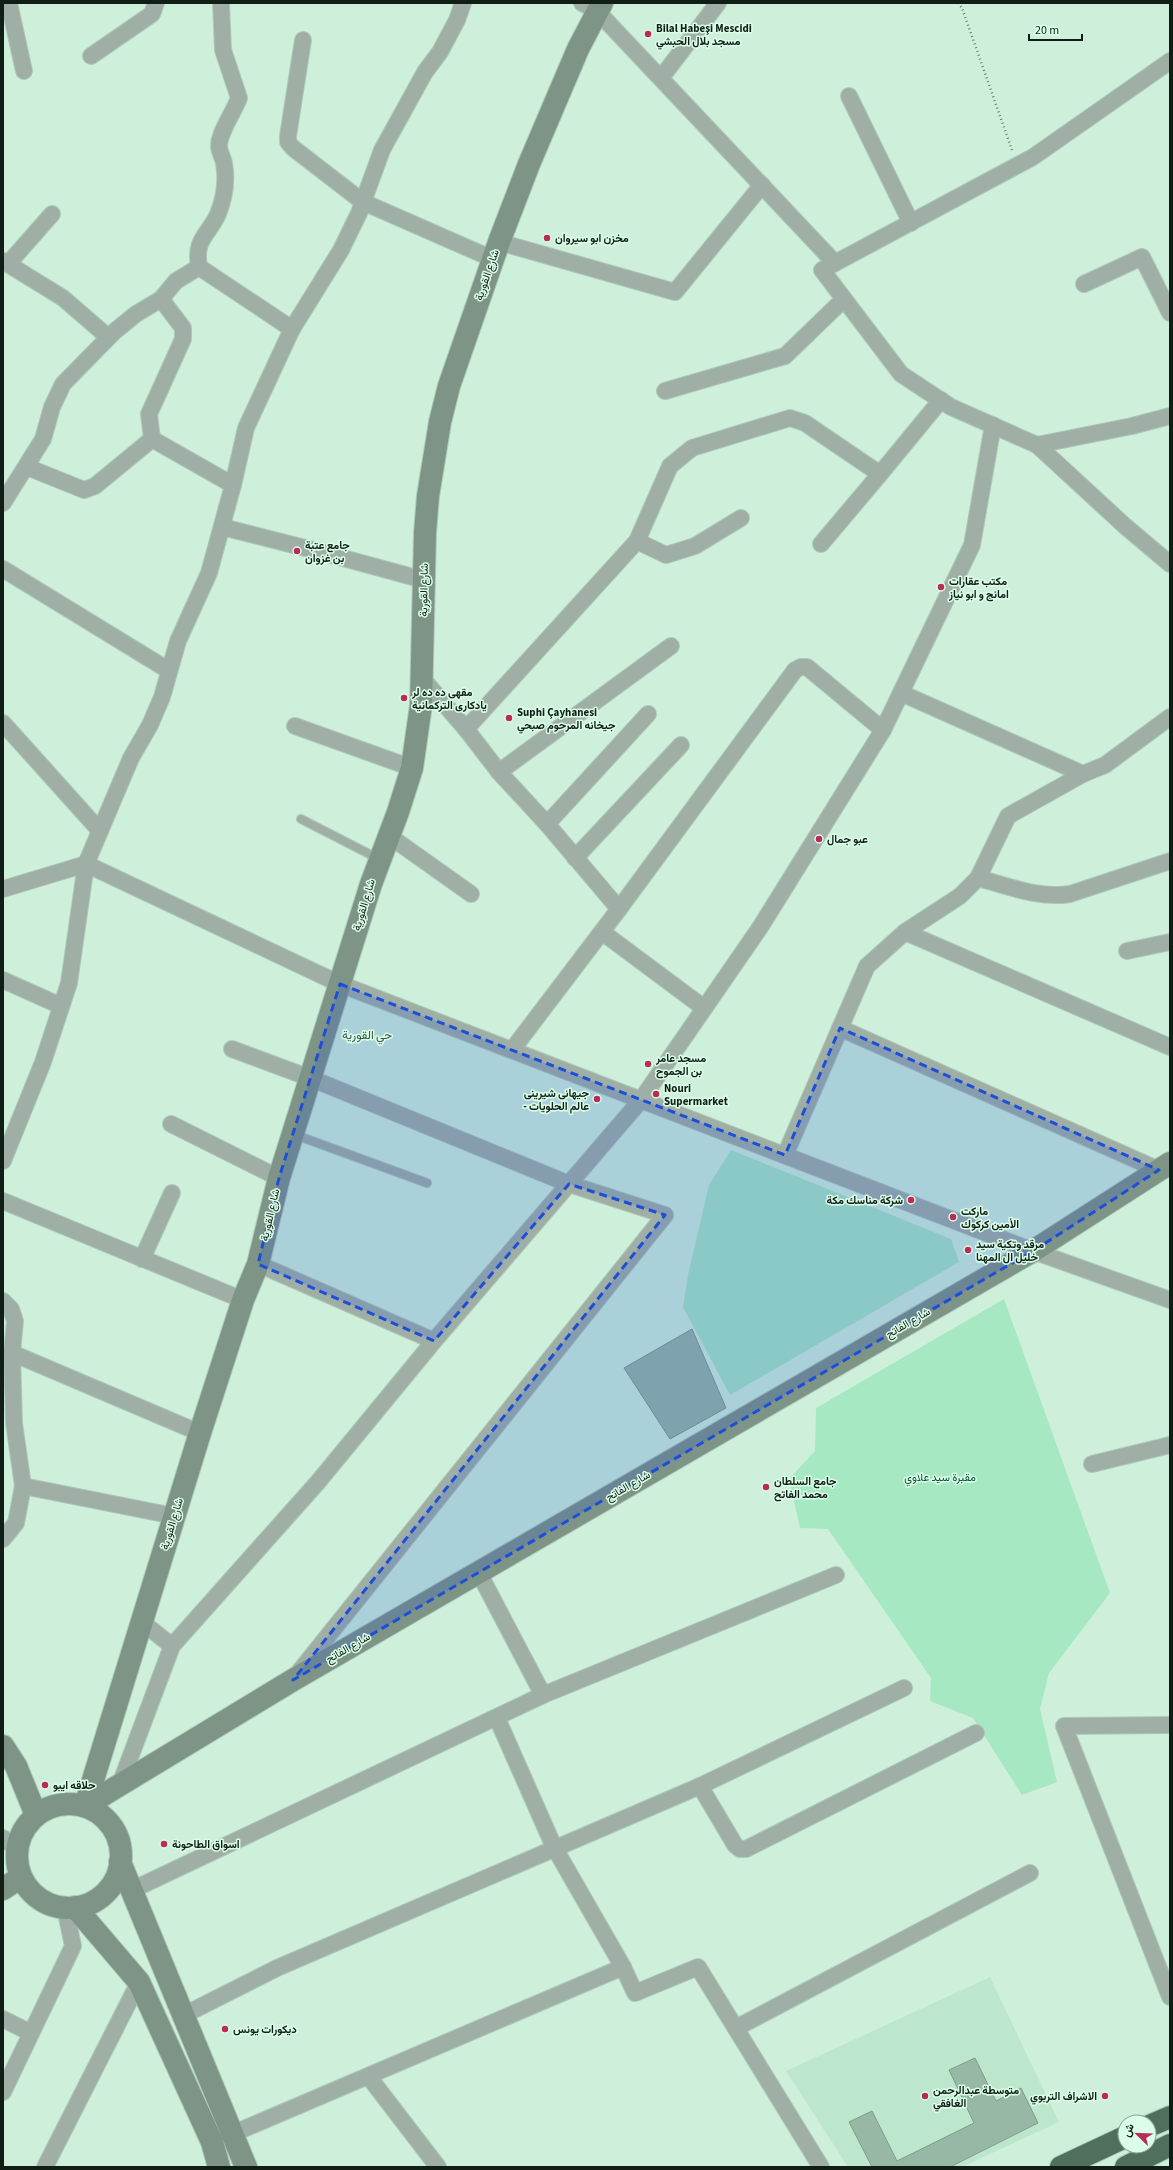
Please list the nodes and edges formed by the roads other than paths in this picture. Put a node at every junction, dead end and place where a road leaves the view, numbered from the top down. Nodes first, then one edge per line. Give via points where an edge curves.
1 (9, 3) edge
2 (156, 3) edge
3 (221, 3) edge
4 (463, 3) edge
5 (718, 3) edge
6 (594, 6) edge
7 (303, 40) dead end
8 (91, 56) dead end
9 (1170, 61) edge
10 (24, 71) dead end
11 (661, 78) junction
12 (849, 96) dead end
13 (762, 186) junction
14 (363, 202) junction
15 (52, 214) dead end
16 (911, 223) junction
17 (496, 250) junction
18 (6, 262) edge
19 (835, 263) junction
20 (199, 267) junction
21 (1084, 284) dead end
22 (161, 299) junction
23 (844, 299) junction
24 (1170, 313) edge
25 (292, 329) junction
26 (108, 338) junction
27 (665, 391) dead end
28 (941, 400) junction
29 (1170, 416) edge
30 (993, 425) junction
31 (152, 439) junction
32 (1037, 445) junction
33 (27, 467) junction
34 (880, 474) junction
35 (233, 485) junction
36 (3, 503) edge
37 (741, 518) dead end
38 (222, 527) junction
39 (637, 541) junction
40 (821, 544) dead end
41 (1170, 564) edge
42 (3, 569) edge
43 (424, 580) junction
44 (671, 646) dead end
45 (168, 670) junction
46 (421, 677) junction
47 (901, 693) junction
48 (648, 714) dead end
49 (1170, 717) edge
50 (295, 726) dead end
51 (466, 729) junction
52 (5, 730) edge
53 (883, 730) junction
54 (681, 745) dead end
55 (412, 768) junction
56 (499, 772) junction
57 (1083, 774) junction
58 (301, 819) dead end
59 (547, 824) junction
60 (100, 831) junction
61 (388, 835) junction
62 (575, 858) junction
63 (379, 859) junction
64 (1170, 861) edge
65 (86, 864) junction
66 (978, 878) junction
67 (3, 889) edge
68 (471, 894) dead end
69 (619, 909) junction
70 (602, 932) junction
71 (905, 932) junction
72 (1170, 942) edge
73 (1127, 951) dead end
74 (3, 980) edge
75 (340, 984) junction
76 (61, 1006) junction
77 (704, 1008) junction
78 (840, 1028) junction
79 (1170, 1048) edge
80 (232, 1049) dead end
81 (512, 1050) junction
82 (310, 1078) junction
83 (641, 1100) junction
84 (171, 1124) dead end
85 (293, 1134) junction
86 (785, 1155) junction
87 (3, 1161) edge
88 (1165, 1167) edge
89 (279, 1178) junction
90 (427, 1183) dead end
91 (569, 1184) junction
92 (172, 1193) dead end
93 (3, 1201) edge
94 (1033, 1251) junction
95 (142, 1258) junction
96 (258, 1264) junction
97 (243, 1300) junction
98 (1170, 1300) edge
99 (3, 1301) edge
100 (434, 1341) junction
101 (12, 1353) junction
102 (200, 1433) junction
103 (1170, 1445) edge
104 (1092, 1464) dead end
105 (23, 1486) junction
106 (174, 1516) junction
107 (3, 1539) edge
108 (479, 1573) junction
109 (836, 1575) dead end
110 (142, 1622) junction
111 (172, 1646) junction
112 (294, 1680) junction
113 (904, 1688) dead end
114 (543, 1695) junction
115 (497, 1718) junction
116 (1170, 1725) edge
117 (976, 1734) dead end
118 (3, 1746) edge
119 (700, 1786) junction
120 (119, 1787) junction
121 (85, 1806) junction
122 (45, 1810) junction
123 (10, 1844) edge
124 (554, 1847) junction
125 (120, 1862) junction
126 (1030, 1873) dead end
127 (21, 1877) junction
128 (3, 1889) edge
129 (132, 1890) junction
130 (70, 1908) junction
131 (623, 1967) junction
132 (139, 1982) junction
133 (1170, 1997) edge
134 (184, 2015) junction
135 (3, 2019) edge
136 (736, 2028) junction
137 (32, 2033) junction
138 (369, 2077) junction
139 (3, 2092) edge
140 (1170, 2117) edge
141 (1157, 2123) edge
142 (232, 2134) junction
143 (1117, 2141) edge
144 (212, 2142) junction
145 (1170, 2145) edge
146 (45, 2167) edge
147 (219, 2167) edge
148 (246, 2167) edge
149 (438, 2167) edge
150 (821, 2167) edge
151 (1061, 2167) edge
152 (1126, 2167) edge

1 - 10 street
2 - 8 street via 152,14
3 - 20 street via 223,50 239,98 220,136 219,147 225,189 218,215 200,241 197,254
4 - 14 street via 440,52 425,72 382,150
5 - 11 street
6 - 11 street
6 - 17 street, شارع القورية
7 - 14 street via 288,142
9 - 16 street via 1033,157
11 - 13 street
12 - 16 street
13 - 17 street via 675,292
13 - 19 street
14 - 17 street
14 - 25 street via 341,250
15 - 18 street
16 - 19 street
17 - 43 street, شارع القورية via 449,386 440,422 428,496
18 - 26 street via 63,298
19 - 23 street via 822,270
20 - 22 street via 176,281
20 - 25 street
21 - 24 street via 1142,257
22 - 26 street via 136,314
22 - 31 street via 183,328 183,339 149,414
23 - 27 street via 785,356
23 - 28 street via 901,374
25 - 35 street via 251,413
26 - 33 street via 63,384 52,407 43,439
28 - 30 street
28 - 34 street
29 - 32 street
30 - 32 street
30 - 47 street via 972,546
31 - 33 street via 95,486 84,490
31 - 35 street
32 - 41 street
33 - 36 street
34 - 39 street via 805,423 790,418 772,422 692,448 670,466
34 - 40 street
35 - 38 street
37 - 39 street via 695,546 666,555
38 - 43 street
38 - 45 street via 209,573 189,615
39 - 51 street
42 - 45 street
43 - 46 street, شارع القورية
44 - 56 street
45 - 60 street via 162,696 150,725 131,758
46 - 51 street
46 - 55 street, شارع القورية via 418,732
47 - 53 street
47 - 57 street
48 - 59 street
49 - 57 street via 1105,765
50 - 55 street
51 - 56 street
52 - 60 street
53 - 69 street via 807,667 795,670
53 - 77 street via 761,926
54 - 62 street
55 - 61 street, شارع القورية
56 - 59 street
57 - 66 street via 1008,816
58 - 63 lane
59 - 62 street
60 - 65 street
61 - 63 street, شارع القورية
61 - 68 street
62 - 69 street
63 - 75 street, شارع القورية
64 - 66 street via 1057,896 1043,895
65 - 67 street
65 - 75 street
65 - 76 street via 69,983
66 - 71 street via 960,896
69 - 70 street
70 - 77 street
70 - 81 street
71 - 78 street via 867,966
71 - 79 street
72 - 73 street
74 - 76 street
75 - 81 street
75 - 82 street, شارع القورية
76 - 87 street via 43,1062
77 - 83 street
78 - 86 street
78 - 88 street
80 - 82 street
81 - 83 street
82 - 85 street, شارع القورية
82 - 91 street
83 - 86 street
83 - 91 street
84 - 89 street
85 - 89 street, شارع القورية
85 - 90 lane
86 - 94 street
88 - 94 street, شارع الفاتح
89 - 96 street, شارع القورية
91 - 100 street
91 - 112 street via 665,1215
92 - 95 street
93 - 95 street
94 - 98 street
94 - 108 street, شارع الفاتح
95 - 97 street
96 - 97 street, شارع القورية
96 - 100 street
97 - 102 street, شارع القورية
99 - 101 street via 11,1309 14,1317
100 - 111 street via 318,1482
101 - 102 street
101 - 105 street via 14,1423
102 - 106 street, شارع القورية
103 - 104 street
105 - 106 street
105 - 107 street via 16,1522
106 - 110 street, شارع القورية
108 - 112 street, شارع الفاتح
108 - 114 street
109 - 114 street
110 - 111 street
110 - 121 street, شارع القورية
111 - 120 street
112 - 120 street, شارع الفاتح
113 - 119 street
114 - 115 street
115 - 124 street
115 - 129 street
116 - 133 street via 1064,1726
117 - 119 street via 746,1849 740,1849 735,1844
118 - 122 street
119 - 124 street
120 - 121 street, شارع الفاتح
121 - 122 street via 70,1803
121 - 125 street via 101,1814 113,1828 120,1844
122 - 123 street via 26,1825
123 - 127 street
124 - 131 street
124 - 134 street via 277,1968
125 - 129 street
125 - 130 street via 117,1876 100,1897 88,1904
126 - 136 street
127 - 128 street
127 - 130 street via 39,1898 51,1905
129 - 134 street
130 - 132 street
130 - 137 street via 73,1946
131 - 136 street via 635,1993 698,1967
131 - 138 street
132 - 144 street
132 - 146 street
134 - 142 street
135 - 137 street
136 - 150 street
137 - 139 street
138 - 142 street
138 - 149 street
140 - 141 highway
142 - 144 street
142 - 148 street
143 - 151 highway
144 - 147 street
145 - 152 highway

